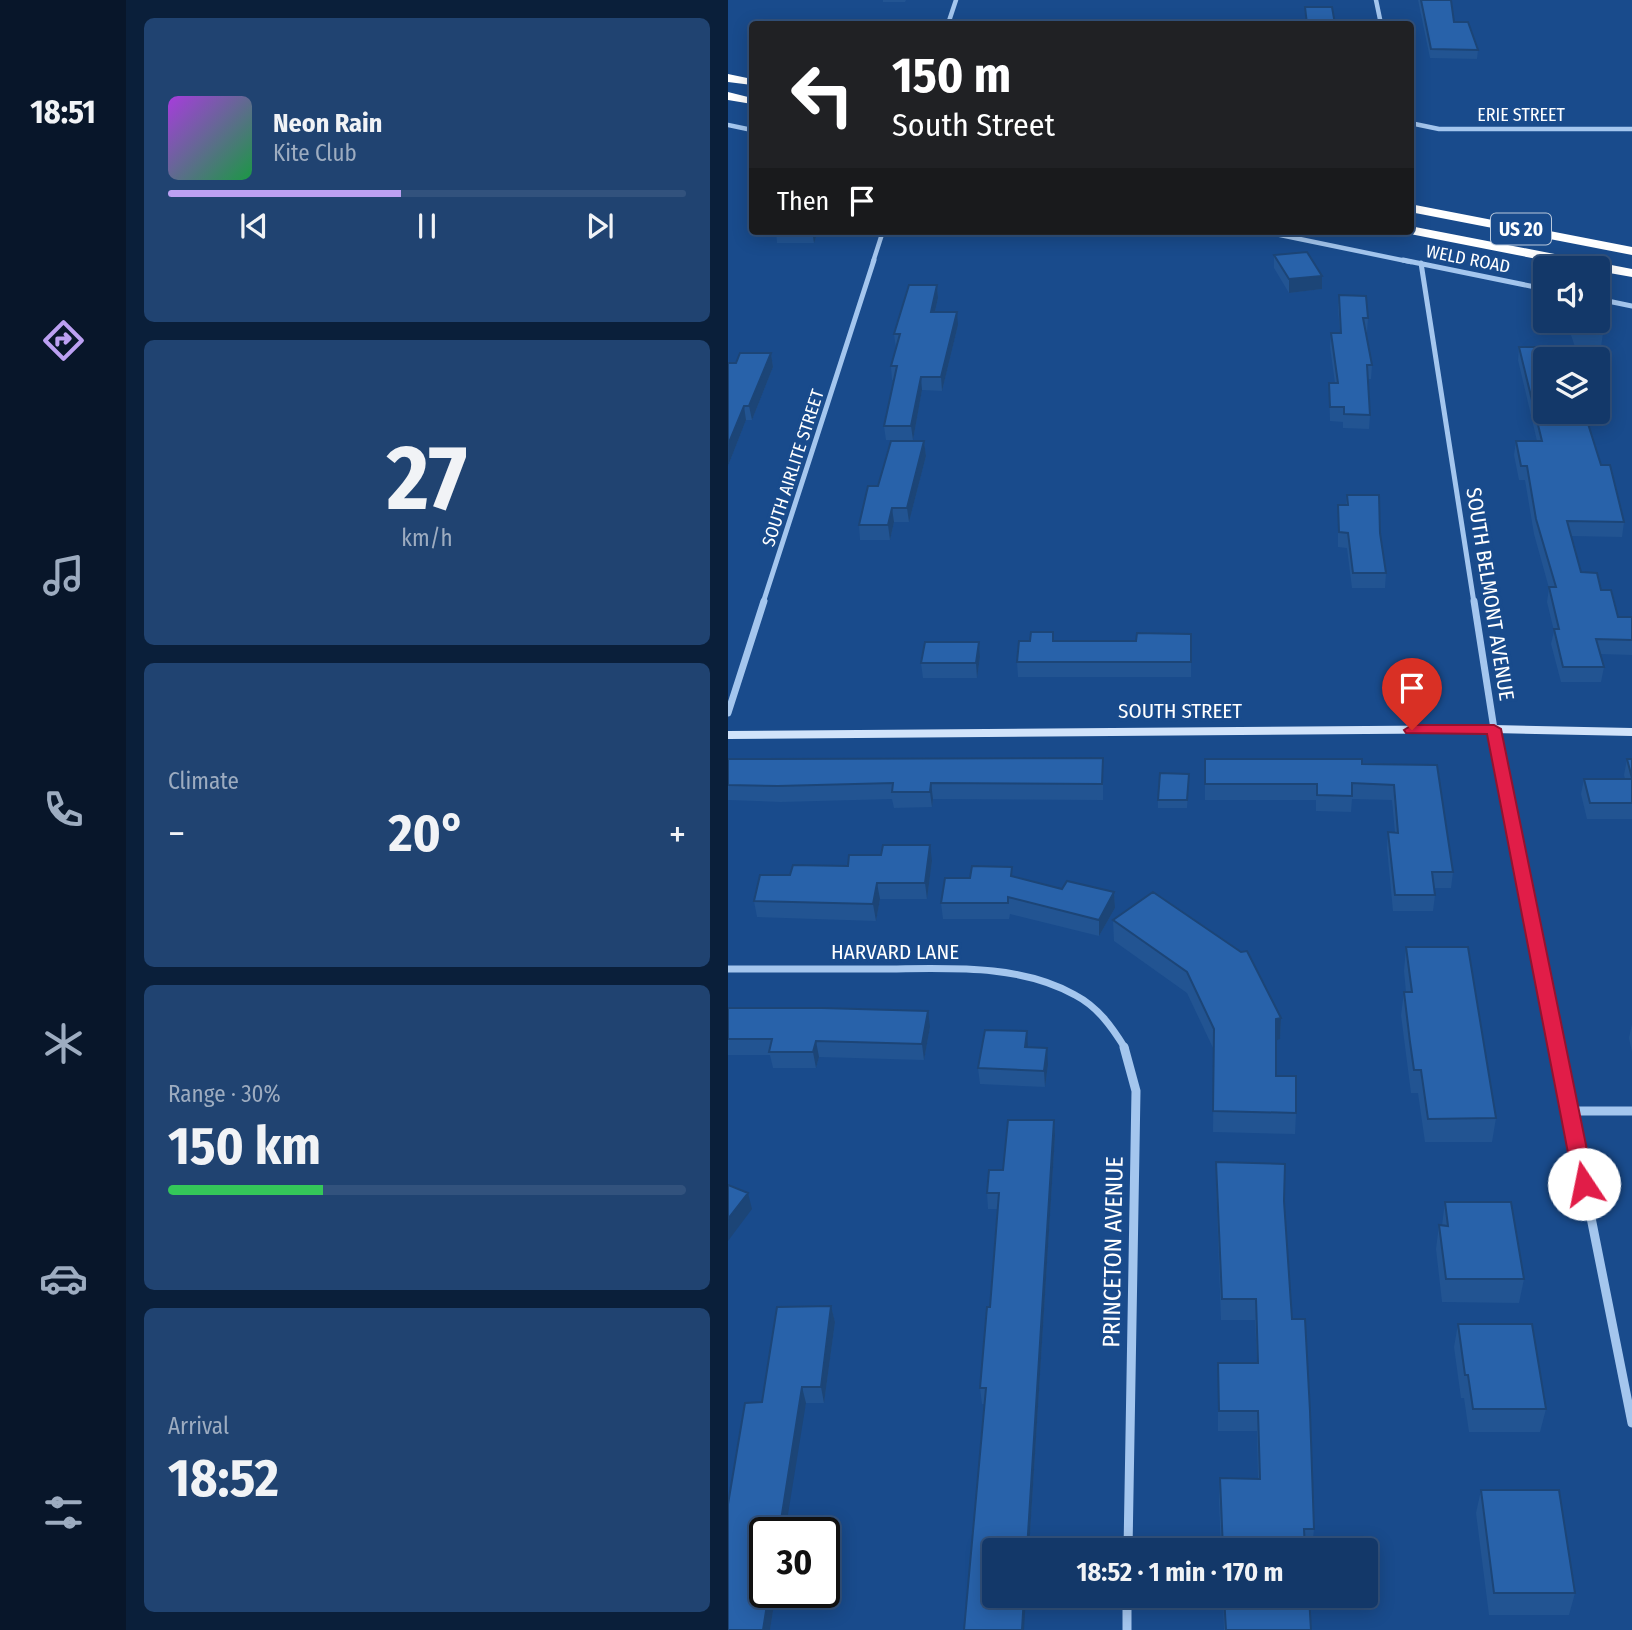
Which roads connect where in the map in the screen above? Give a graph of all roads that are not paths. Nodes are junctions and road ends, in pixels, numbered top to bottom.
1 (956, 0) edge
2 (1376, 0) edge
3 (949, 21) edge
4 (1380, 21) edge
5 (728, 78) edge
6 (749, 82) edge
7 (728, 96) edge
8 (749, 100) edge
9 (728, 125) edge
10 (1414, 125) edge
11 (749, 129) edge
12 (1632, 129) edge
13 (1414, 209) edge
14 (1414, 231) edge
15 (882, 235) edge
16 (1281, 235) edge
17 (1632, 250) edge
18 (1421, 263) junction
19 (1632, 273) edge
20 (1533, 286) edge
21 (1610, 301) edge
22 (1632, 306) edge
23 (728, 713) edge
24 (1494, 729) junction
25 (1632, 732) edge
26 (728, 735) edge
27 (728, 969) edge
28 (1060, 988) joint
29 (1569, 1111) junction
30 (1632, 1111) edge
31 (1632, 1423) edge
32 (1128, 1538) edge
33 (1127, 1608) edge
34 (1126, 1630) edge

1 - 3 street
2 - 4 street
5 - 6 highway
7 - 8 highway
9 - 11 street
10 - 12 street, ERIE STREET
13 - 17 highway, US 20
14 - 19 highway, US 20
15 - 23 street, SOUTH AIRLITE STREET
16 - 18 street, WELD ROAD
18 - 20 street, WELD ROAD
18 - 24 street, SOUTH BELMONT AVENUE
21 - 22 street
24 - 25 street, SOUTH STREET
24 - 26 street, SOUTH STREET
24 - 29 street, SOUTH BELMONT AVENUE
27 - 28 street, HARVARD LANE
28 - 32 street, PRINCETON AVENUE
29 - 30 street
29 - 31 street, SOUTH BELMONT AVENUE
33 - 34 street

